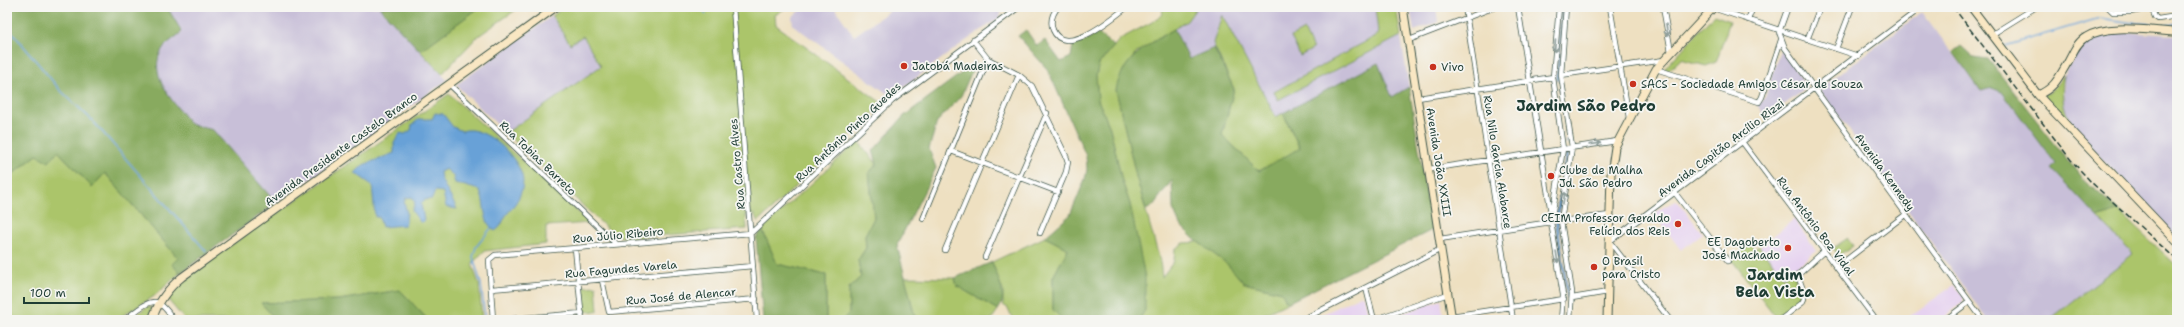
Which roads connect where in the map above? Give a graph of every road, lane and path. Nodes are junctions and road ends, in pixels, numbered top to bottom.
1 (556, 7) edge
2 (733, 7) edge
3 (1019, 7) edge
4 (1058, 7) edge
5 (1127, 7) edge
6 (1403, 7) edge
7 (1465, 7) edge
8 (1495, 7) edge
9 (1518, 7) edge
10 (1558, 7) edge
11 (1566, 7) edge
12 (1610, 7) edge
13 (1663, 7) edge
14 (1753, 7) edge
15 (1788, 7) edge
16 (1820, 7) edge
17 (1852, 7) edge
18 (1971, 7) edge
19 (2036, 7) edge
20 (1713, 8) edge
21 (1915, 8) edge
22 (2151, 8) edge
23 (2109, 9) edge
24 (2177, 16) edge
25 (1467, 18) junction
26 (1748, 20) junction
27 (1779, 32) junction
28 (2177, 32) edge
29 (1991, 35) junction
30 (973, 40) junction
31 (1409, 40) junction
32 (1781, 40) junction
33 (1807, 40) junction
34 (1836, 49) junction
35 (1671, 52) junction
36 (1858, 56) junction
37 (988, 59) junction
38 (1664, 60) junction
39 (1620, 67) junction
40 (1656, 69) junction
41 (1019, 74) junction
42 (1561, 75) junction
43 (1553, 77) junction
44 (1529, 81) junction
45 (449, 84) junction
46 (1477, 88) junction
47 (1814, 89) junction
48 (2038, 95) junction
49 (1418, 98) junction
50 (1047, 113) junction
51 (1629, 118) junction
52 (1617, 141) junction
53 (1743, 143) junction
54 (1572, 147) junction
55 (1563, 148) junction
56 (951, 151) junction
57 (1541, 151) junction
58 (1489, 160) junction
59 (982, 163) junction
60 (1429, 169) junction
61 (1019, 178) junction
62 (1058, 192) junction
63 (1675, 193) junction
64 (1610, 215) junction
65 (1905, 215) junction
66 (1552, 216) junction
67 (923, 219) dead end
68 (1560, 221) junction
69 (1552, 222) junction
70 (1498, 230) junction
71 (751, 233) junction
72 (1040, 233) dead end
73 (1440, 239) junction
74 (1610, 242) junction
75 (2177, 242) edge
76 (616, 244) junction
77 (575, 248) junction
78 (1441, 248) junction
79 (944, 250) dead end
80 (1823, 252) junction
81 (986, 257) dead end
82 (1728, 261) dead end
83 (753, 266) junction
84 (1837, 268) junction
85 (602, 280) junction
86 (578, 282) junction
87 (1366, 288) junction
88 (491, 289) junction
89 (1608, 292) junction
90 (1448, 294) junction
91 (1572, 298) junction
92 (756, 299) junction
93 (1564, 299) junction
94 (1970, 302) junction
95 (158, 303) junction
96 (1511, 307) junction
97 (582, 313) junction
98 (1452, 318) edge
99 (124, 320) edge
100 (152, 320) edge
101 (174, 320) edge
102 (494, 320) edge
103 (501, 320) edge
104 (582, 320) edge
105 (757, 320) edge
106 (1302, 320) edge
107 (1374, 320) edge
108 (1513, 320) edge
109 (1561, 320) edge
110 (1570, 320) edge
111 (1607, 320) edge
112 (1670, 320) edge
113 (1780, 320) edge
114 (1876, 320) edge
115 (1945, 320) edge
116 (1983, 320) edge

1 - 45 street, Avenida Presidente Castelo Branco
2 - 71 street, Rua Castro Alves
3 - 30 street, Rua Antônio Pinto Guedes
4 - 5 street
6 - 31 street, Avenida João XXIII
7 - 25 street, Rua Nilo Garcia Alabarce
8 - 25 street
9 - 44 street
10 -> 43 street
11 - 42 street
12 - 39 street
13 -> 35 street
14 - 26 street
15 - 27 street
16 - 33 street
17 - 34 street
18 - 29 street
19 - 29 street
20 - 26 street
20 - 35 street
21 - 36 street, Avenida Capitão Arcílio Rizzi
22 - 23 street
22 - 24 street
25 - 31 street
25 - 46 street, Rua Nilo Garcia Alabarce
26 - 27 street
27 - 32 street, Avenida Kennedy
27 - 33 street
28 - 48 street
29 - 48 street
30 - 37 street
30 - 71 street, Rua Antônio Pinto Guedes
31 - 49 street, Avenida João XXIII
32 - 40 street
32 - 47 street, Avenida Kennedy
33 - 34 street
34 - 36 street
35 - 38 street
36 - 47 street, Avenida Capitão Arcílio Rizzi
37 - 41 street
37 - 56 street
38 - 39 street
38 - 40 street
39 - 42 street
39 - 51 street
40 - 51 street
41 - 50 street
41 - 59 street
42 - 54 street
43 - 44 street
43 - 55 street
44 - 46 street
44 - 57 street
45 - 76 street, Rua Tobias Barreto
45 - 95 street, Avenida Presidente Castelo Branco
46 - 49 street
46 - 58 street, Rua Nilo Garcia Alabarce
47 - 53 street, Avenida Capitão Arcílio Rizzi
47 - 65 street, Avenida Kennedy
48 - 75 street
49 - 60 street, Avenida João XXIII
50 - 61 street
50 - 62 street
51 - 52 street
54 -> 52 street
52 - 64 street
53 - 63 street, Avenida Capitão Arcílio Rizzi
53 - 80 street, Rua Antônio Boz Vidal
54 - 55 street
68 -> 54 street
55 - 57 street
55 - 66 street
56 - 59 street
56 - 67 street
57 - 58 street
57 - 66 street
58 - 60 street
58 - 70 street, Rua Nilo Garcia Alabarce
59 - 61 street
59 - 79 street
60 - 73 street, Avenida João XXIII
61 - 62 street
61 - 81 street
62 - 72 street
63 - 74 street, Avenida Capitão Arcílio Rizzi
63 - 82 street
64 - 68 street
64 - 74 street
65 - 84 street
65 - 94 street, Avenida Kennedy
66 - 69 street
68 - 91 street
69 - 70 street
69 -> 93 street
70 - 73 street
70 - 96 street, Rua Nilo Garcia Alabarce
71 - 76 street, Rua Júlio Ribeiro
71 - 83 street, Rua Castro Alves
73 - 78 street, Avenida João XXIII
74 - 89 street
74 - 112 street
76 - 77 street, Rua Júlio Ribeiro
77 - 86 street
77 - 88 street, Rua Júlio Ribeiro
78 - 87 street
78 - 90 street, Avenida João XXIII
80 - 84 street, Rua Antônio Boz Vidal
80 - 113 street
83 - 85 street, Rua Fagundes Varela
83 - 92 street, Rua Castro Alves
84 - 114 street, Rua Antônio Boz Vidal
85 - 86 street, Rua Fagundes Varela
85 - 92 street, Rua José de Alencar
86 - 88 street, Rua Fagundes Varela
86 - 97 street
87 - 106 street
87 - 107 street
88 - 102 street
89 - 91 street
89 - 111 street
90 - 98 street, Avenida João XXIII
90 - 107 street
91 - 110 street
92 - 105 street, Rua Castro Alves
93 - 96 street
93 - 109 street
94 - 115 street
94 - 116 street, Avenida Kennedy
95 - 99 street
95 - 100 street, Avenida Presidente Castelo Branco
95 - 101 street
96 - 98 street
96 - 108 street, Rua Nilo Garcia Alabarce
97 - 103 street
97 - 104 street

